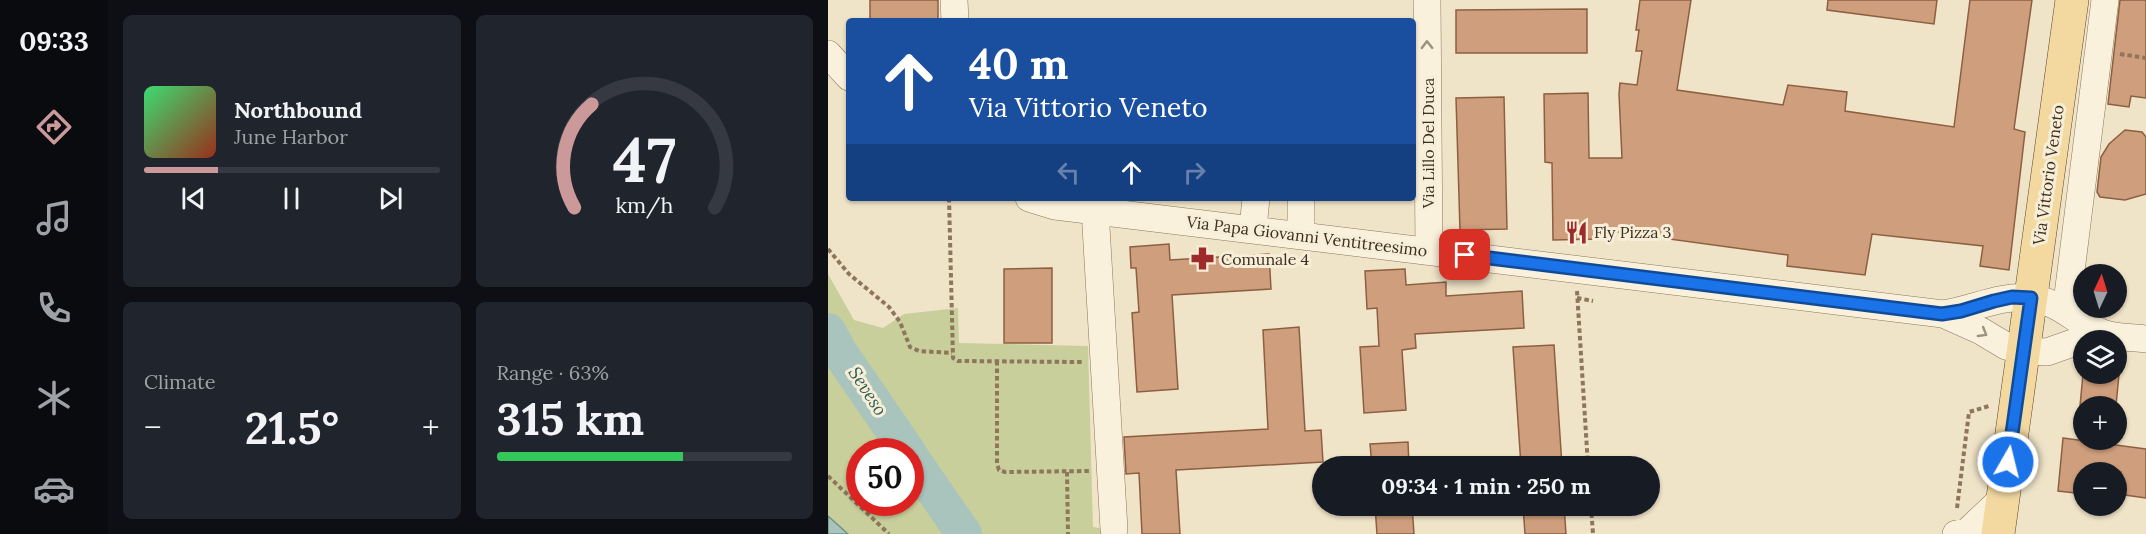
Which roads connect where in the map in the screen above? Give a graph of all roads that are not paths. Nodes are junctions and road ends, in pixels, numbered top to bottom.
1 (954, 0) edge
2 (1427, 0) edge
3 (2072, 0) edge
4 (2105, 0) edge
5 (955, 18) edge
6 (828, 54) edge
7 (846, 74) edge
8 (1039, 201) edge
9 (1256, 201) edge
10 (1300, 203) dead end
11 (1095, 210) junction
12 (1253, 228) junction
13 (1301, 235) junction
14 (1429, 251) junction
15 (2031, 298) junction
16 (2066, 311) junction
17 (1942, 314) junction
18 (2096, 330) edge
19 (2127, 336) edge
20 (2146, 339) edge
21 (2073, 343) edge
22 (2024, 351) junction
23 (2003, 498) junction
24 (1956, 525) edge
25 (1114, 529) dead end
26 (1998, 534) edge

1 - 5 street
14 -> 2 street, Via Lillo Del Duca
3 - 15 main road, Via Vittorio Veneto
4 - 16 street, Via Vittorio Veneto
6 - 7 street
8 - 11 street, Via Papa Giovanni Ventitreesimo
9 - 12 street
10 - 13 street
11 - 12 street, Via Papa Giovanni Ventitreesimo
11 - 25 street
12 - 13 street, Via Papa Giovanni Ventitreesimo
13 - 14 street, Via Papa Giovanni Ventitreesimo
14 - 17 street, Via Papa Giovanni Ventitreesimo
15 - 16 street, Via Papa Giovanni Ventitreesimo
15 - 17 street, Via Papa Giovanni Ventitreesimo
15 - 22 main road, Via Vittorio Veneto
16 - 18 street, Via Papa Giovanni Ventitreesimo
17 -> 22 street, Via Papa Giovanni Ventitreesimo
19 - 20 street
21 - 22 street
22 - 23 main road, Via Vittorio Veneto
23 - 24 street
23 - 26 main road, Via Vittorio Veneto

